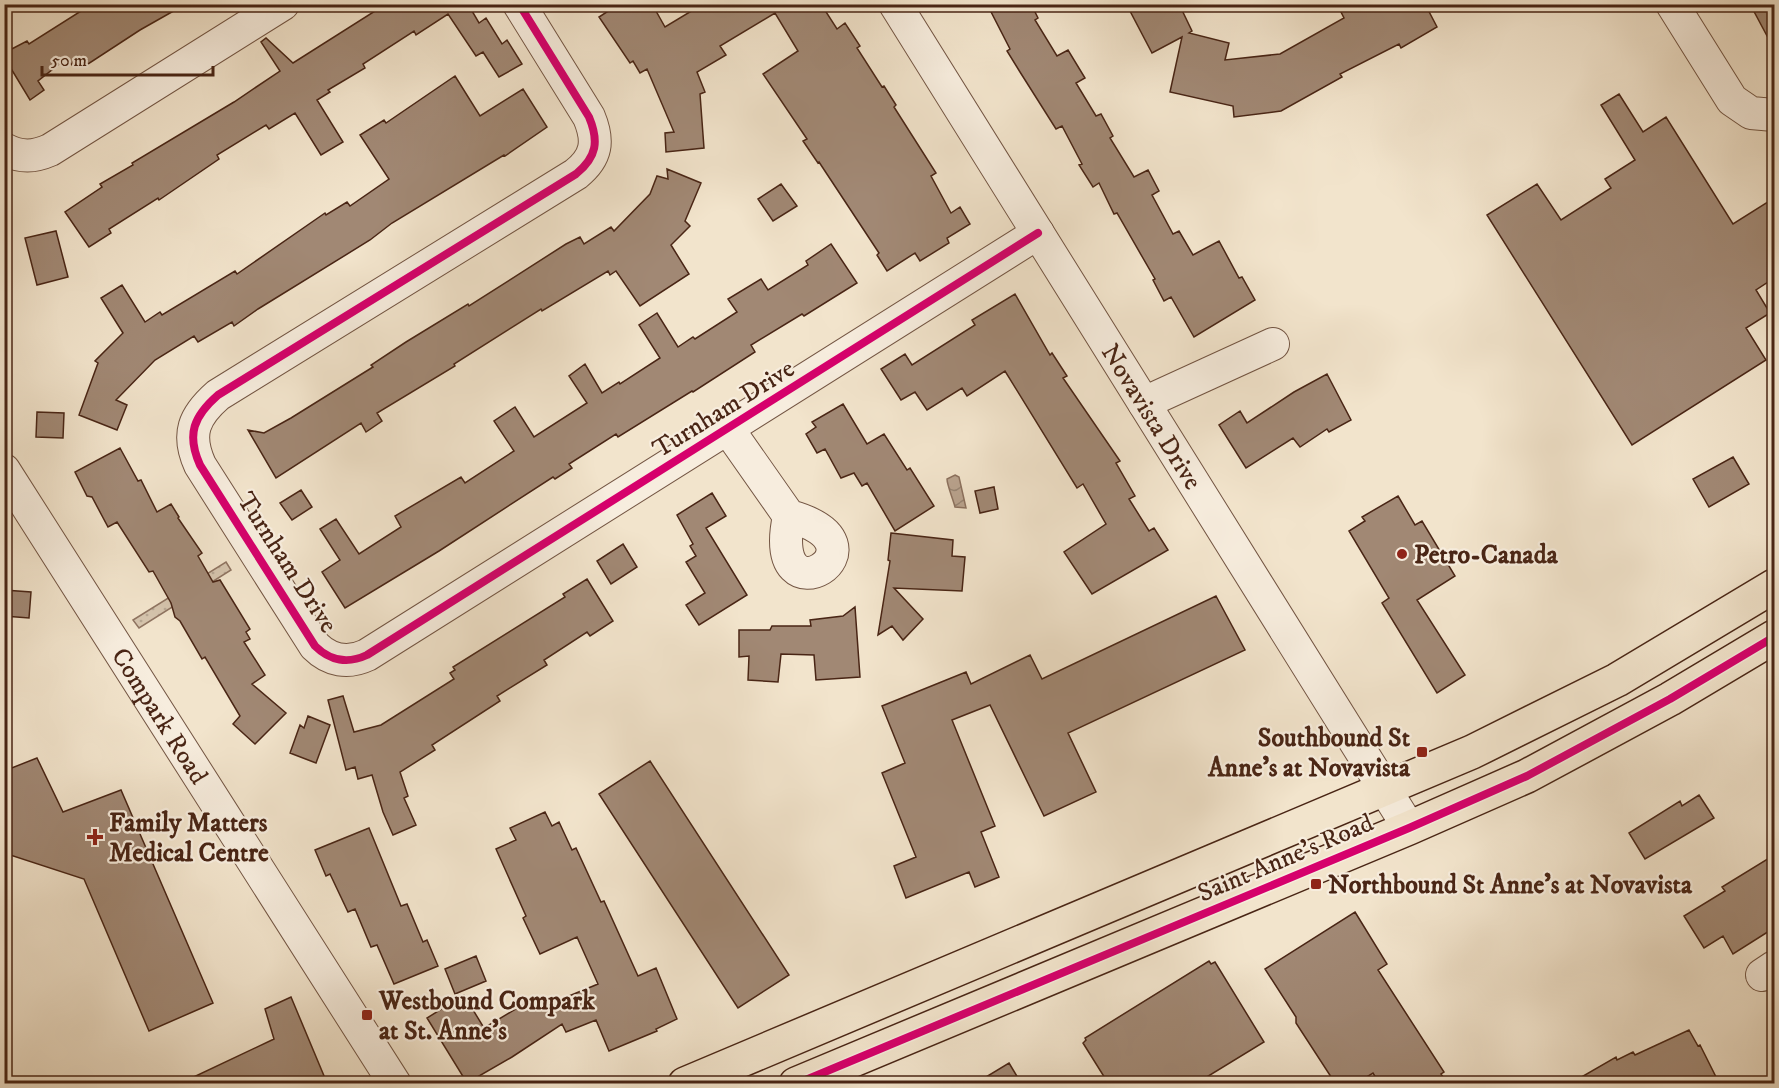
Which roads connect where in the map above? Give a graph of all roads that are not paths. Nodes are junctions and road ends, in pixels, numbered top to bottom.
1 (284, 4) edge
2 (519, 4) edge
3 (895, 4) edge
4 (1672, 4) edge
5 (1769, 115) edge
6 (4, 149) edge
7 (1038, 233) junction
8 (1273, 344) dead end
9 (1144, 403) junction
10 (728, 429) junction
11 (4, 470) edge
12 (789, 516) dead end
13 (1774, 586) edge
14 (1774, 637) edge
15 (1385, 789) junction
16 (1409, 828) junction
17 (1228, 855) junction
18 (1223, 905) junction
19 (395, 1083) edge
20 (685, 1083) edge
21 (796, 1083) edge

1 - 6 street
2 - 10 street, Turnham Drive
3 - 7 street, Novavista Drive
4 - 5 street
7 - 9 street, Novavista Drive
7 - 10 street, Turnham Drive
8 - 9 street
9 - 15 street, Novavista Drive
10 - 12 street
11 - 19 street, Compark Road
13 - 15 main road, Saint Anne's Road
14 - 16 main road, Saint Anne's Road
15 - 16 street, Novavista Drive
15 - 17 main road, Saint Anne's Road
16 - 18 main road, Saint Anne's Road
17 - 18 main road
17 - 20 main road, Saint Anne's Road
18 - 21 main road, Saint Anne's Road

